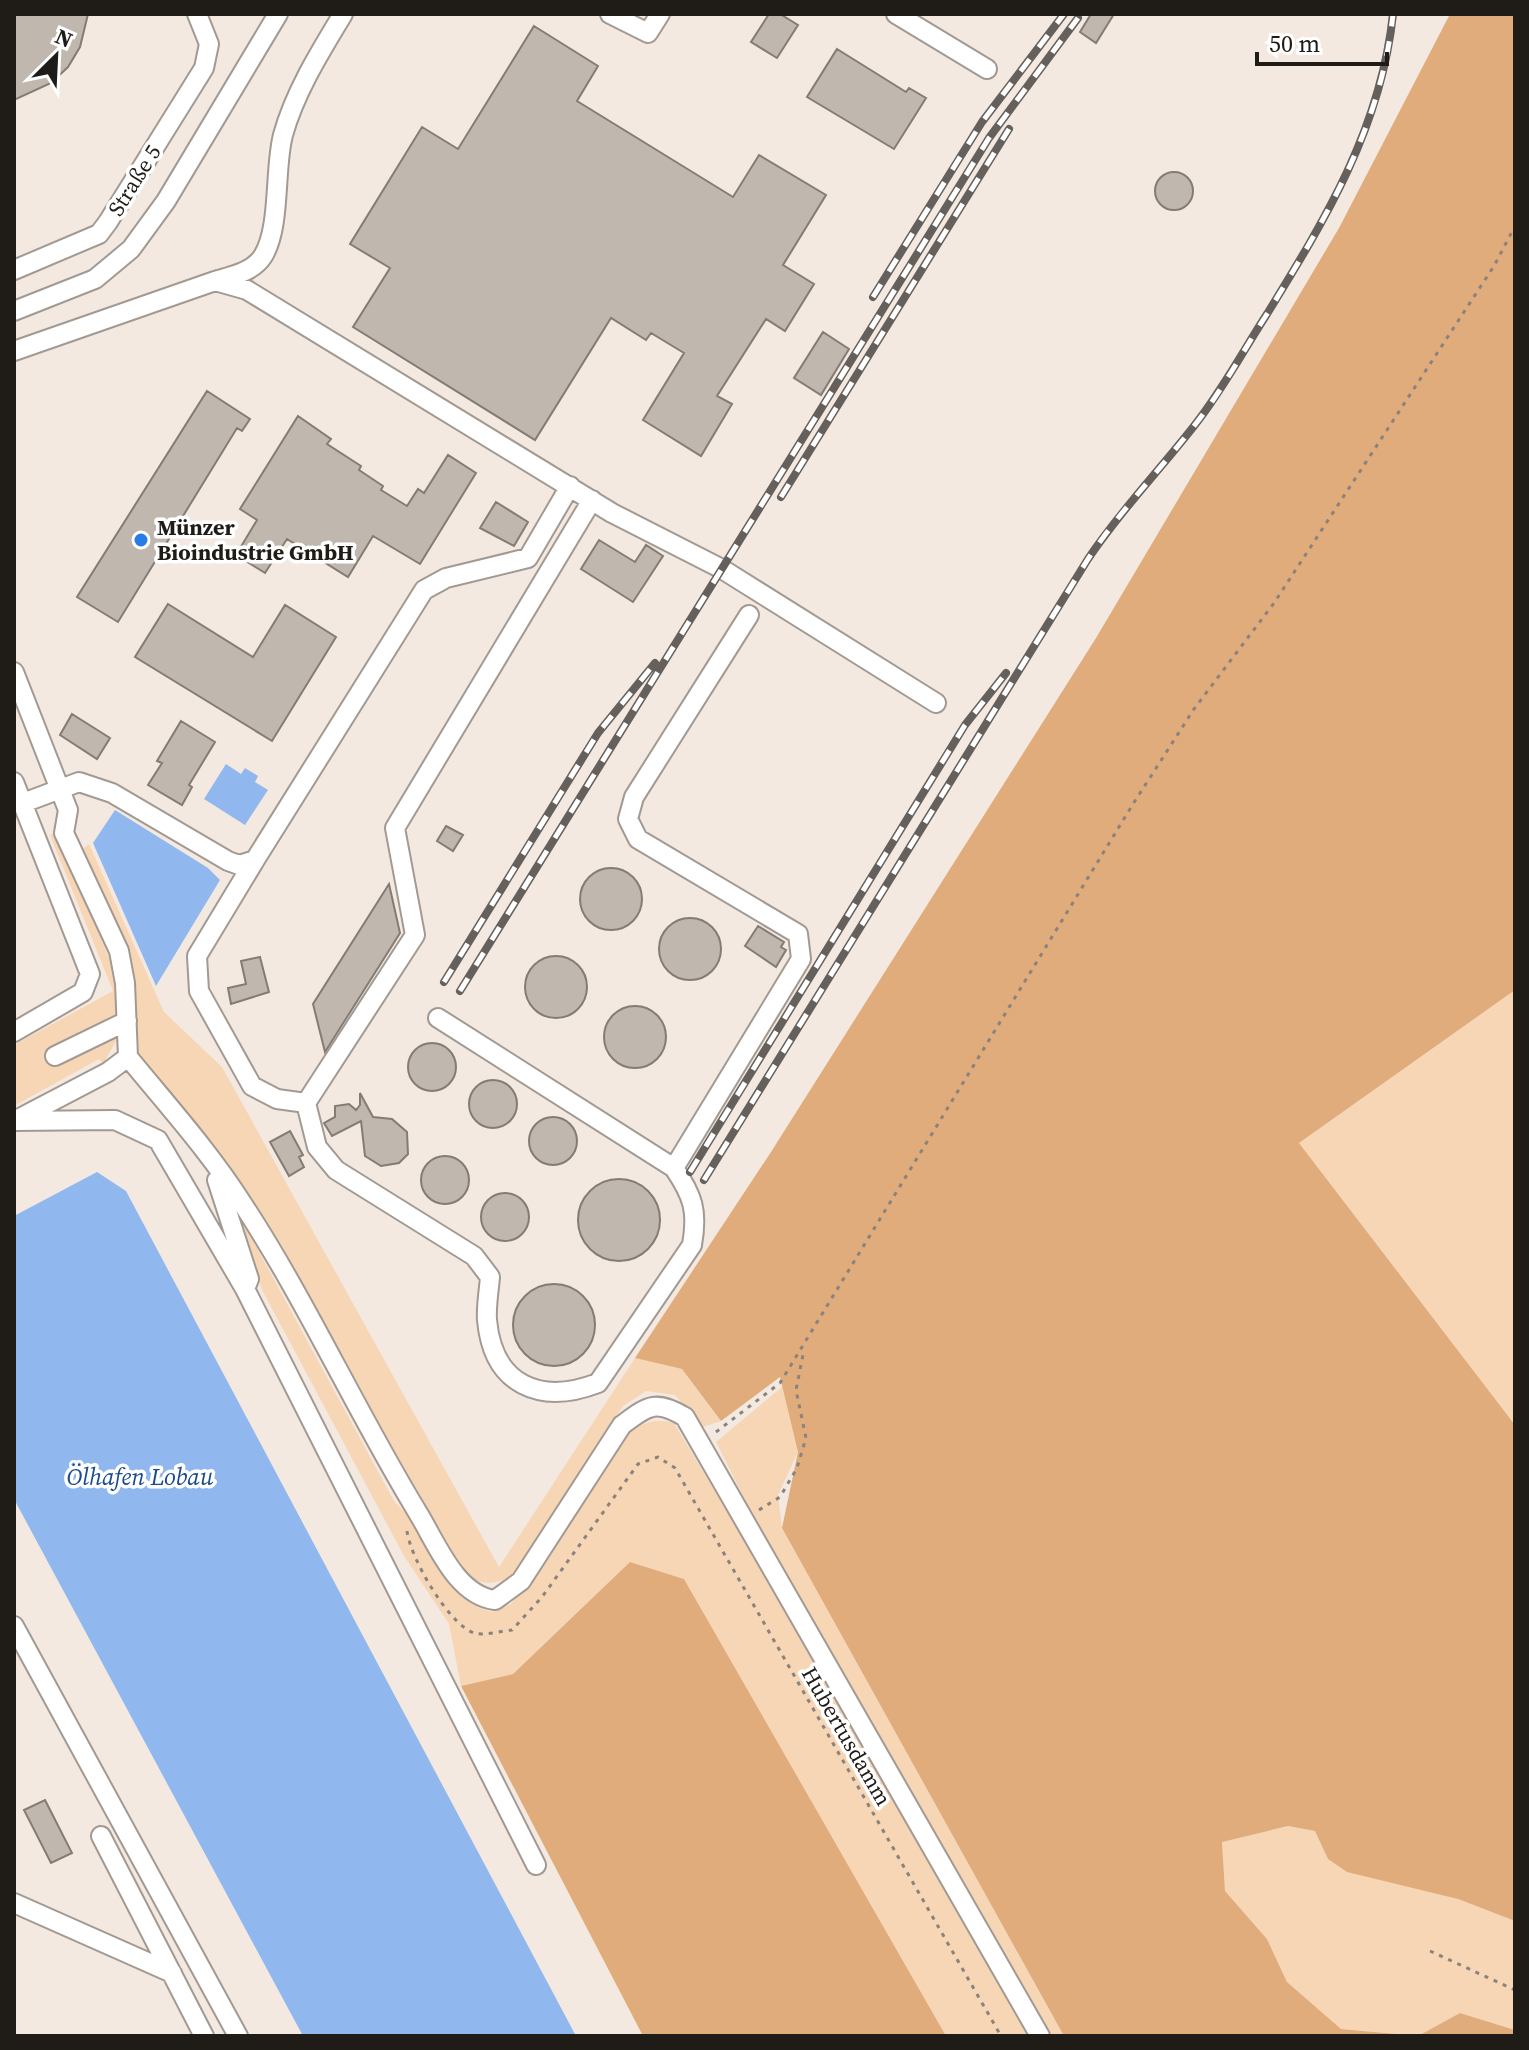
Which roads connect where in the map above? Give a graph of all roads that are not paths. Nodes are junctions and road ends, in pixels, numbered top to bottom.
1 (197, 14) edge
2 (278, 14) edge
3 (343, 14) edge
4 (610, 14) edge
5 (660, 14) edge
6 (896, 14) edge
7 (987, 69) dead end
8 (14, 270) edge
9 (215, 281) junction
10 (14, 311) edge
11 (14, 351) edge
12 (570, 486) junction
13 (592, 500) junction
14 (749, 615) dead end
15 (14, 672) edge
16 (936, 703) dead end
17 (14, 782) edge
18 (61, 789) junction
19 (23, 803) junction
20 (255, 860) junction
21 (438, 1018) dead end
22 (127, 1021) junction
23 (14, 1032) edge
24 (55, 1056) dead end
25 (128, 1057) junction
26 (306, 1103) junction
27 (15, 1121) edge
28 (216, 1165) junction
29 (674, 1168) junction
30 (245, 1289) junction
31 (14, 1626) edge
32 (101, 1836) dead end
33 (536, 1865) dead end
34 (14, 1903) edge
35 (172, 1973) junction
36 (204, 2036) edge
37 (238, 2036) edge
38 (1040, 2036) edge

1 - 8 street, Straße 5
2 - 10 street
3 - 9 street
4 - 5 street
6 - 7 street
9 - 11 street
9 - 12 street
12 - 13 street
12 - 20 street
13 - 16 street
13 - 26 street
14 - 29 street
15 - 18 street
17 - 19 street
18 - 19 street
18 - 20 street
18 - 22 street
19 - 23 street
20 - 26 street
21 - 29 street
22 - 24 street
22 - 25 street
25 - 27 street
25 - 28 street
26 - 29 street
27 - 30 street
28 - 30 street
28 - 38 street
30 - 33 street
31 - 37 street
32 - 35 street
34 - 35 street
35 - 36 street

